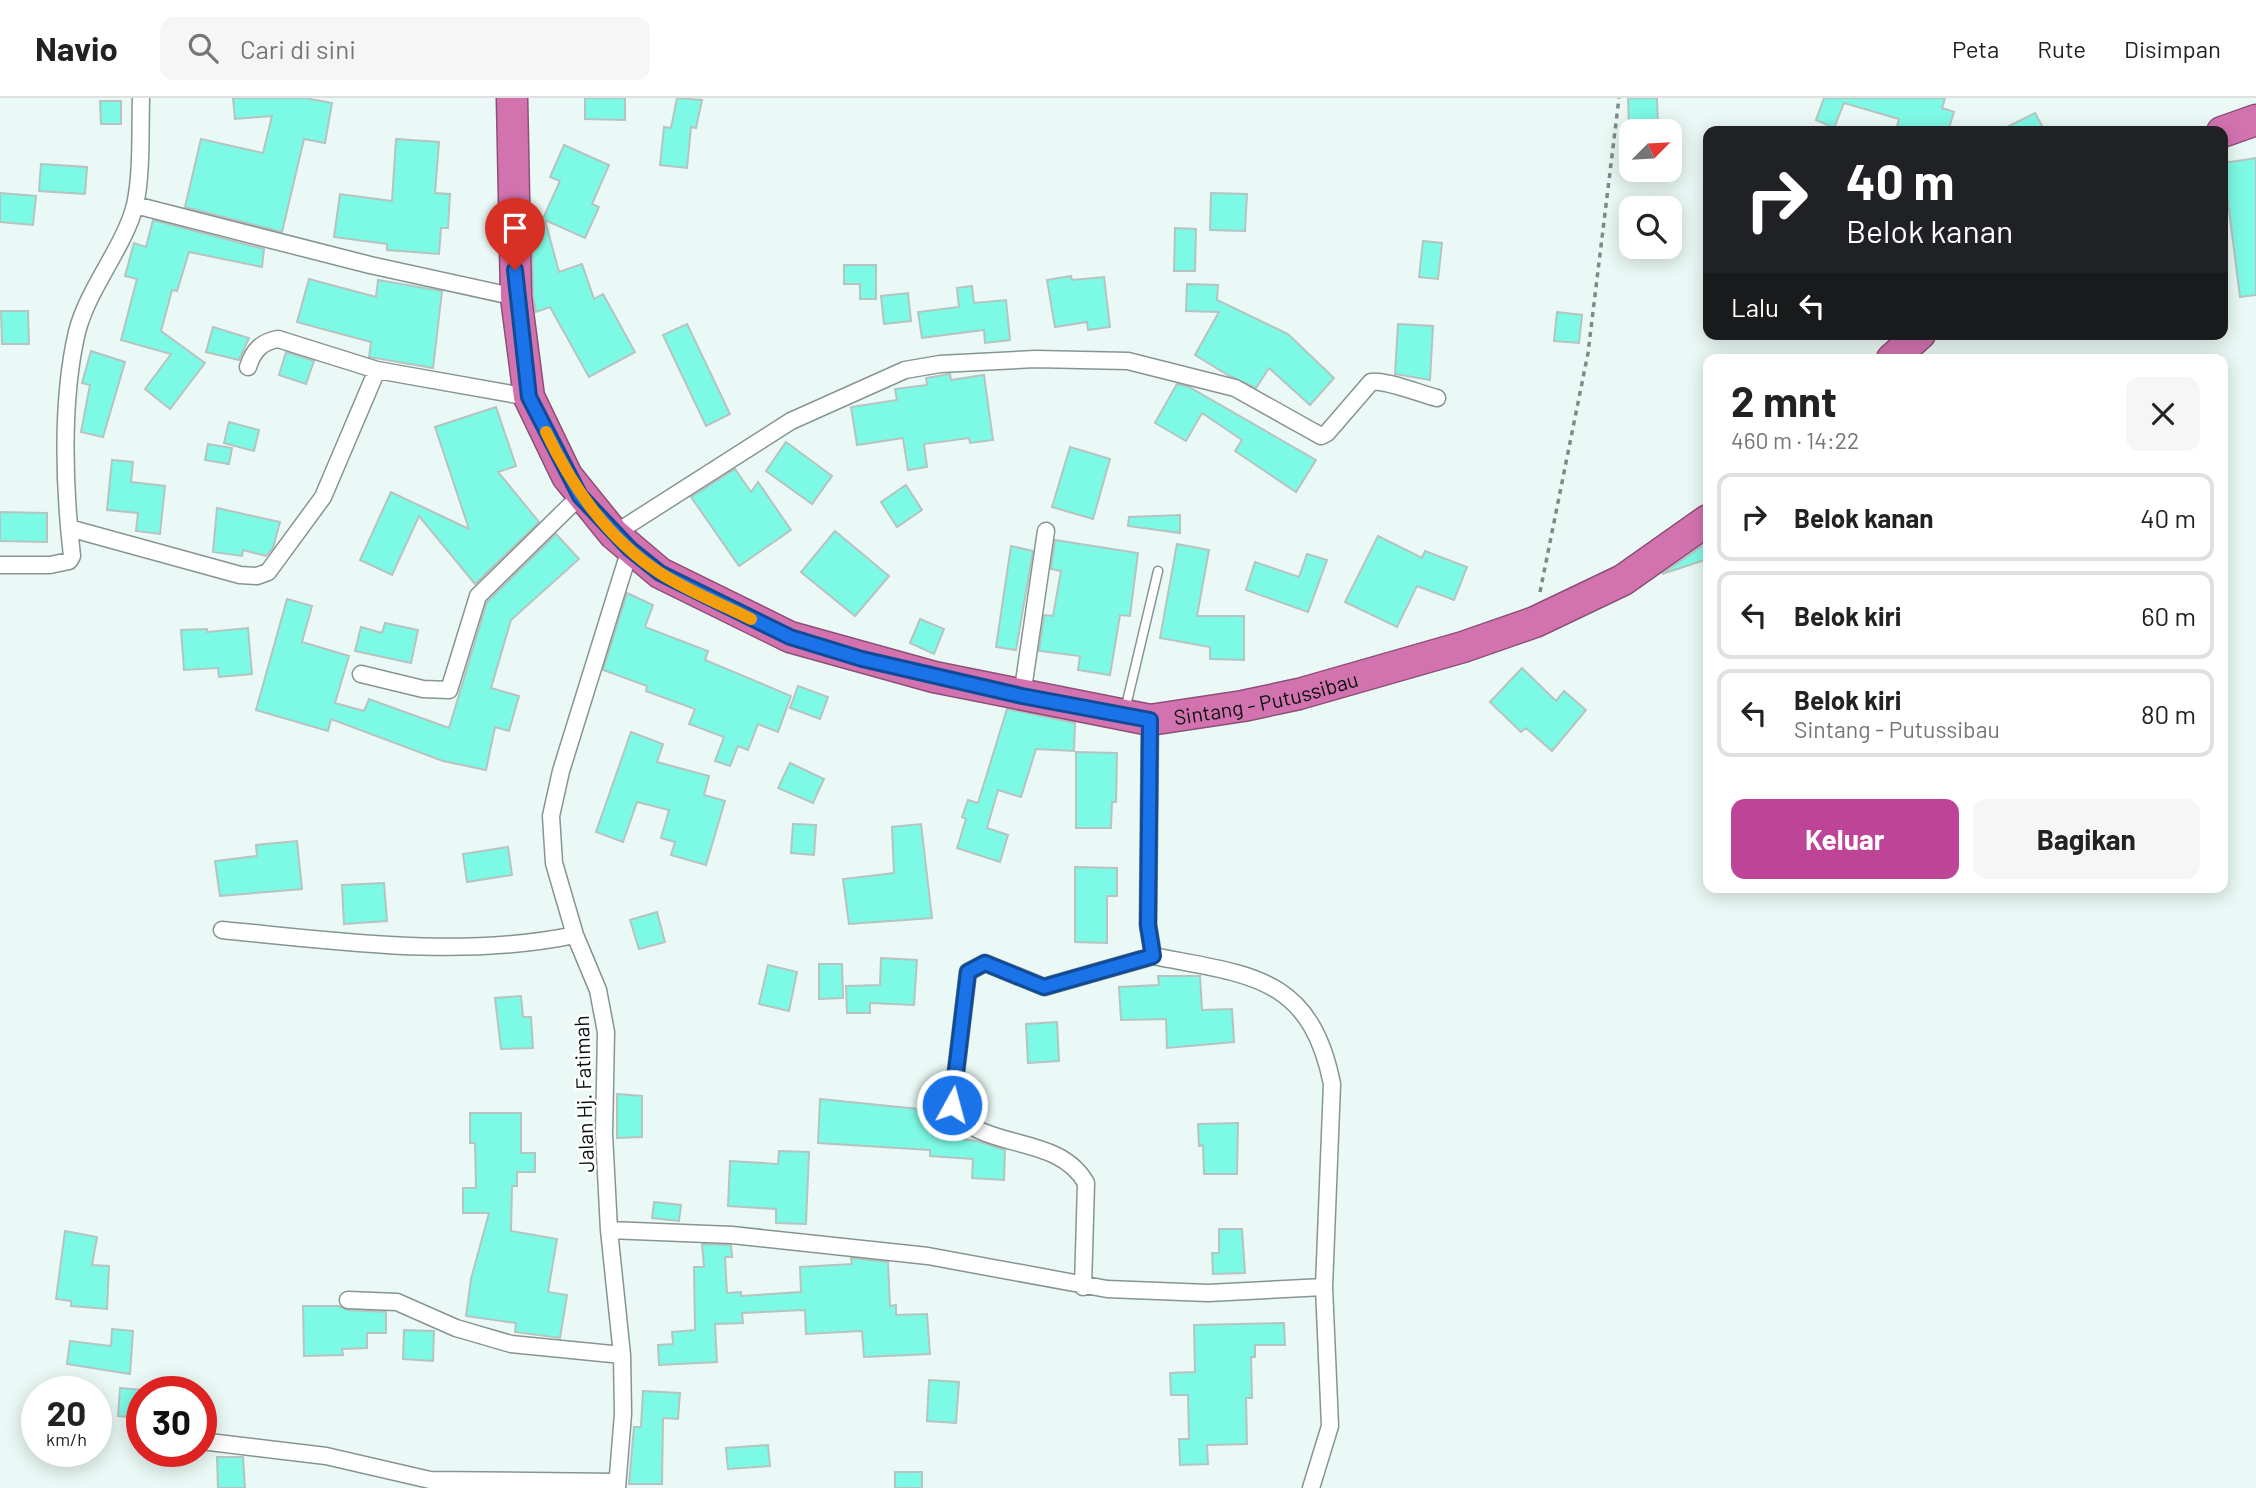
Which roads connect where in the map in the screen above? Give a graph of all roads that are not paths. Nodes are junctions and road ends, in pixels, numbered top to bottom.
1 (141, 98) edge
2 (512, 98) edge
3 (2256, 120) edge
4 (2228, 130) edge
5 (135, 205) junction
6 (516, 297) junction
7 (1913, 340) edge
8 (1898, 354) edge
9 (248, 367) dead end
10 (377, 370) junction
11 (529, 397) junction
12 (1437, 398) dead end
13 (580, 496) junction
14 (1703, 524) edge
15 (69, 528) junction
16 (1046, 531) dead end
17 (622, 541) junction
18 (0, 565) edge
19 (1158, 571) dead end
20 (361, 674) dead end
21 (1022, 696) junction
22 (1136, 718) junction
23 (222, 930) dead end
24 (575, 935) junction
25 (1153, 956) junction
26 (609, 1230) junction
27 (1083, 1287) junction
28 (1324, 1287) junction
29 (348, 1300) dead end
30 (622, 1355) junction
31 (217, 1443) edge
32 (617, 1485) edge
33 (1311, 1488) edge

1 - 5 street
2 - 6 highway, Sintang - Putussibau
3 - 4 highway
5 - 6 street
5 - 15 street
6 - 11 highway, Sintang - Putussibau
7 - 8 highway
9 - 10 street
10 - 11 street
10 - 15 street
11 - 13 highway, Sintang - Putussibau
12 - 17 street
13 - 17 highway, Sintang - Putussibau
13 - 20 street
14 - 22 highway, Sintang - Putussibau
15 - 18 street
16 - 21 street
17 - 21 highway, Sintang - Putussibau
17 - 24 street, Jalan Hj. Fatimah
19 - 22 lane
21 - 22 highway, Sintang - Putussibau
22 - 25 street
23 - 24 street
24 - 26 street, Jalan Hj. Fatimah
25 - 27 street
25 - 28 street
26 - 27 street
26 - 30 street, Jalan Hj. Fatimah
27 - 28 street
28 - 33 street
29 - 30 street
30 - 32 street, Jalan Hj. Fatimah
31 - 32 street

